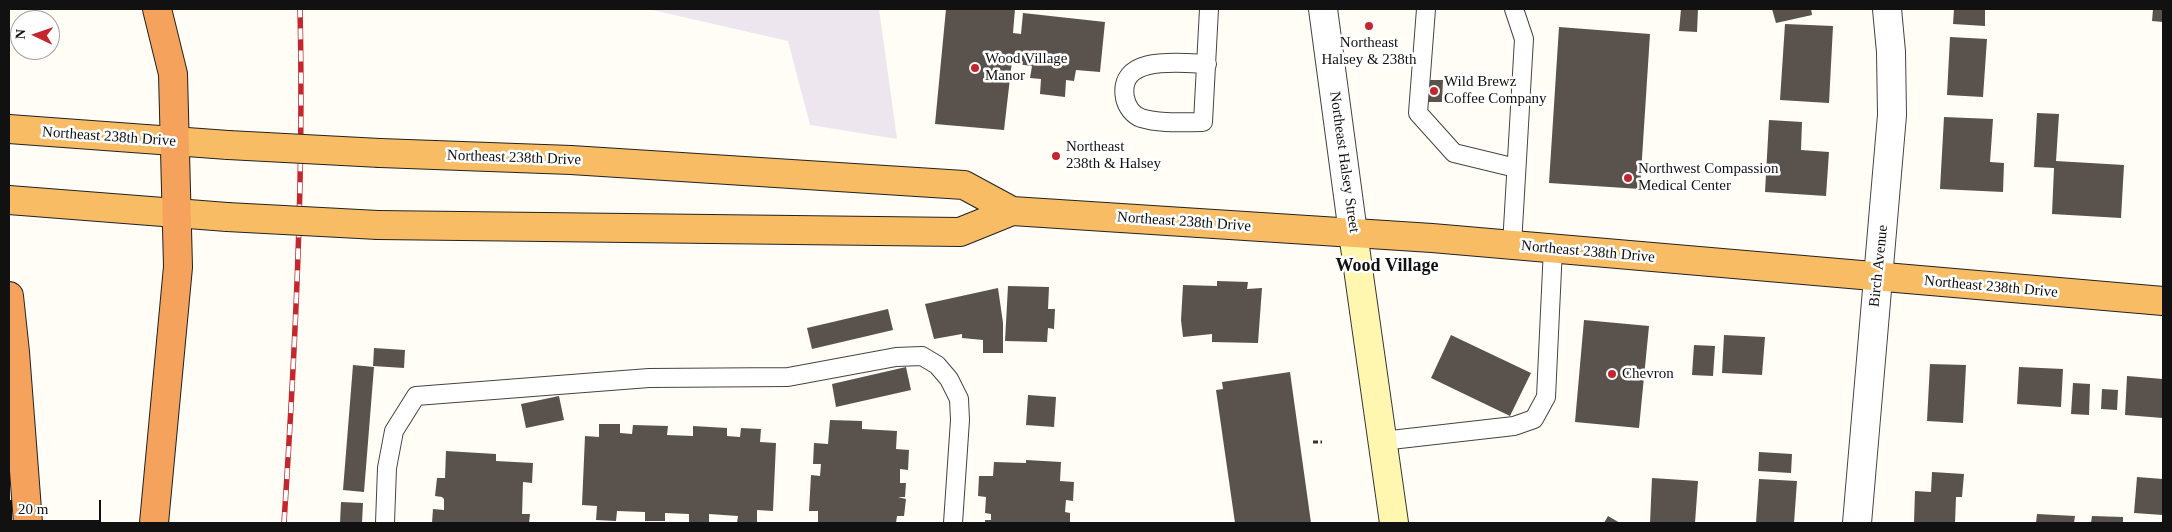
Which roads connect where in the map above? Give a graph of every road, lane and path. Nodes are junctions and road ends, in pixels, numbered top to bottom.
1 (158, 9) edge
2 (1209, 9) edge
3 (1323, 9) edge
4 (1426, 9) edge
5 (1514, 9) edge
6 (1887, 9) edge
7 (1207, 64) junction
8 (9, 129) edge
9 (175, 142) junction
10 (1516, 168) junction
11 (9, 200) edge
12 (1012, 211) junction
13 (177, 213) junction
14 (1354, 233) junction
15 (1512, 245) junction
16 (1553, 248) junction
17 (1877, 277) junction
18 (9, 296) edge
19 (2163, 301) edge
20 (1382, 441) junction
21 (1312, 442) dead end
22 (1322, 442) dead end
23 (28, 523) edge
24 (154, 523) edge
25 (385, 523) edge
26 (953, 523) edge
27 (1394, 523) edge
28 (1857, 523) edge

1 - 9 highway
2 - 7 lane
3 - 14 street, Northeast Halsey Street
4 - 10 lane
5 - 10 lane
6 - 17 street, Birch Avenue
7 - 7 lane
8 - 9 highway, Northeast 238th Drive
9 - 12 highway, Northeast 238th Drive, bridge
9 - 13 highway
10 - 15 lane
11 - 13 highway, Northeast 238th Drive
12 - 13 highway, Northeast 238th Drive, bridge
12 - 14 highway, Northeast 238th Drive
13 - 24 highway
14 - 15 highway, Northeast 238th Drive
14 - 20 main road, Northeast Halsey Street
15 - 16 highway, Northeast 238th Drive
16 - 17 highway, Northeast 238th Drive
16 - 20 lane
17 - 19 highway, Northeast 238th Drive
17 - 28 street, Birch Avenue
18 - 23 highway
20 - 27 main road, Northeast Halsey Street
21 - 22 path
25 - 26 lane

